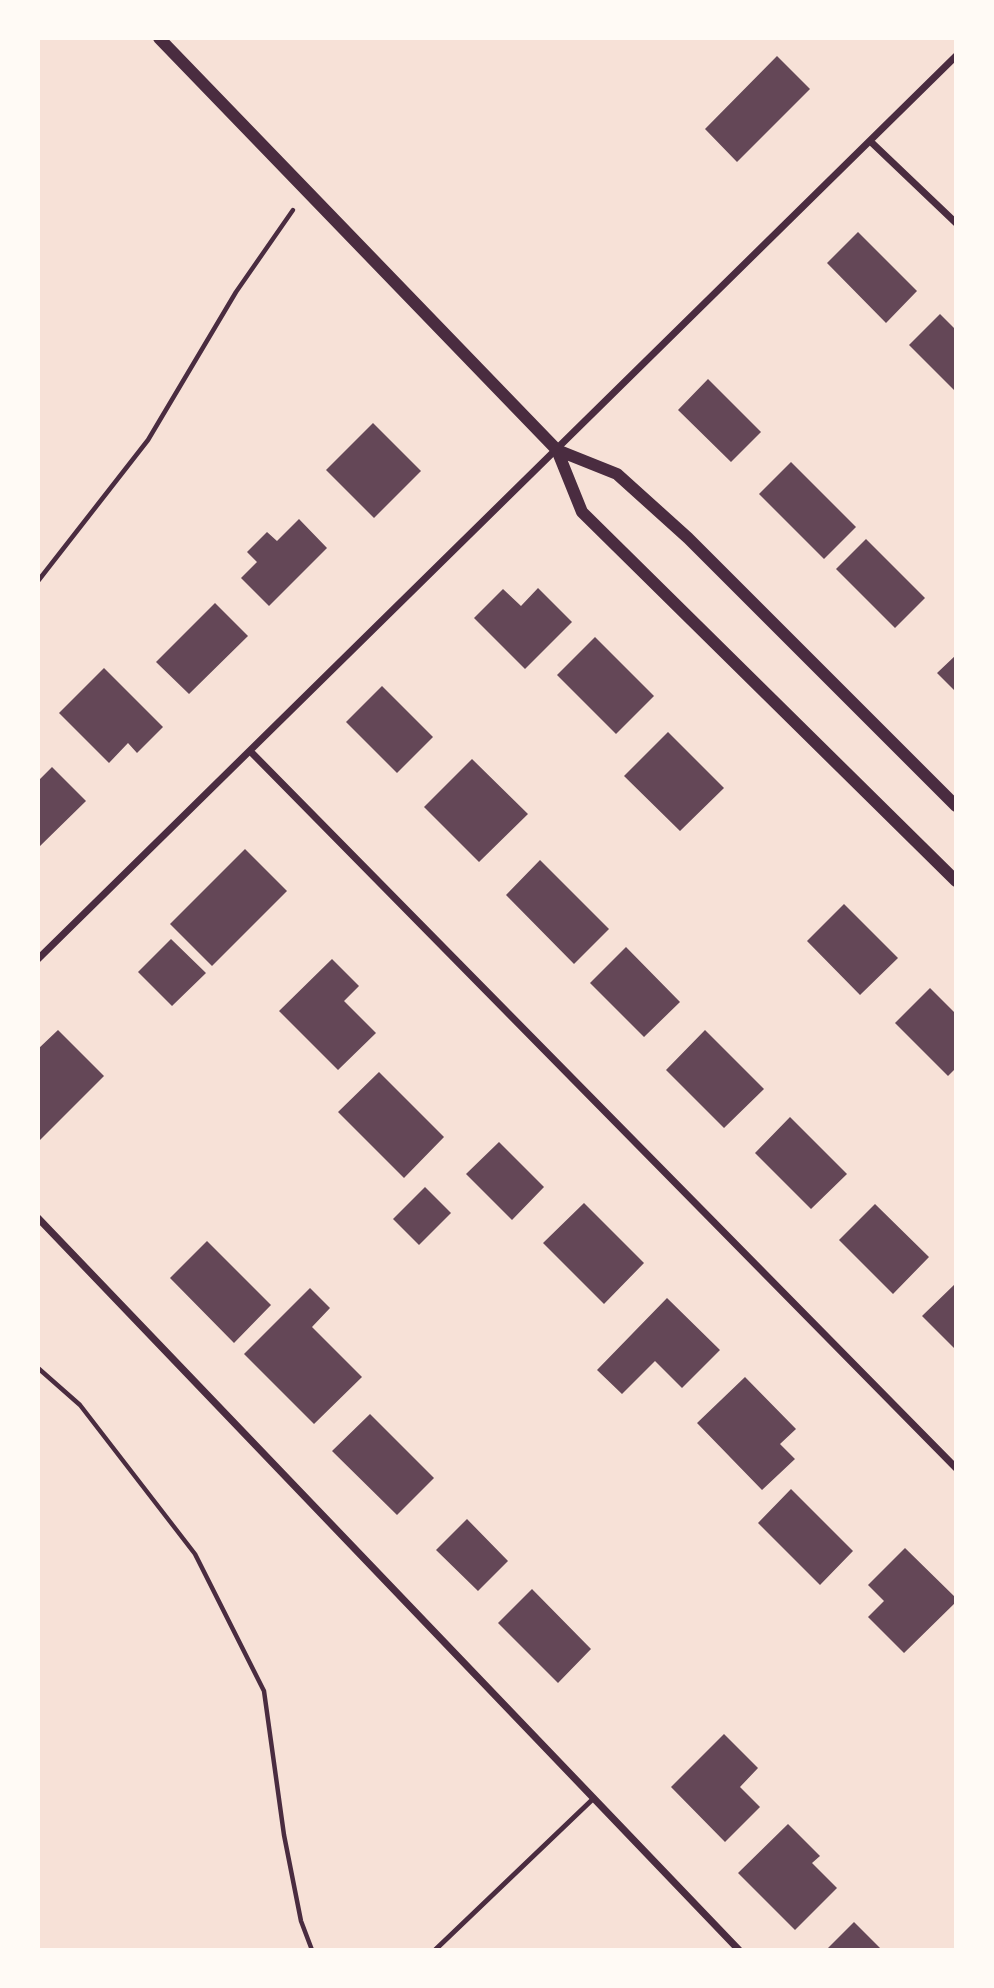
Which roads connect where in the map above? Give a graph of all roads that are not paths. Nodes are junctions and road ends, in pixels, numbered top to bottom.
1 (159, 38) edge
2 (956, 56) edge
3 (870, 141) junction
4 (956, 223) edge
5 (557, 450) junction
6 (250, 751) junction
7 (956, 806) edge
8 (956, 881) edge
9 (38, 960) edge
10 (38, 1218) edge
11 (956, 1468) edge
12 (594, 1798) junction
13 (435, 1950) edge
14 (739, 1950) edge

1 - 5 street
2 - 3 street
3 - 4 street
3 - 5 street
5 - 6 street
5 - 7 street
5 - 8 street
6 - 9 street
6 - 11 street
10 - 12 street
12 - 13 lane
12 - 14 street

